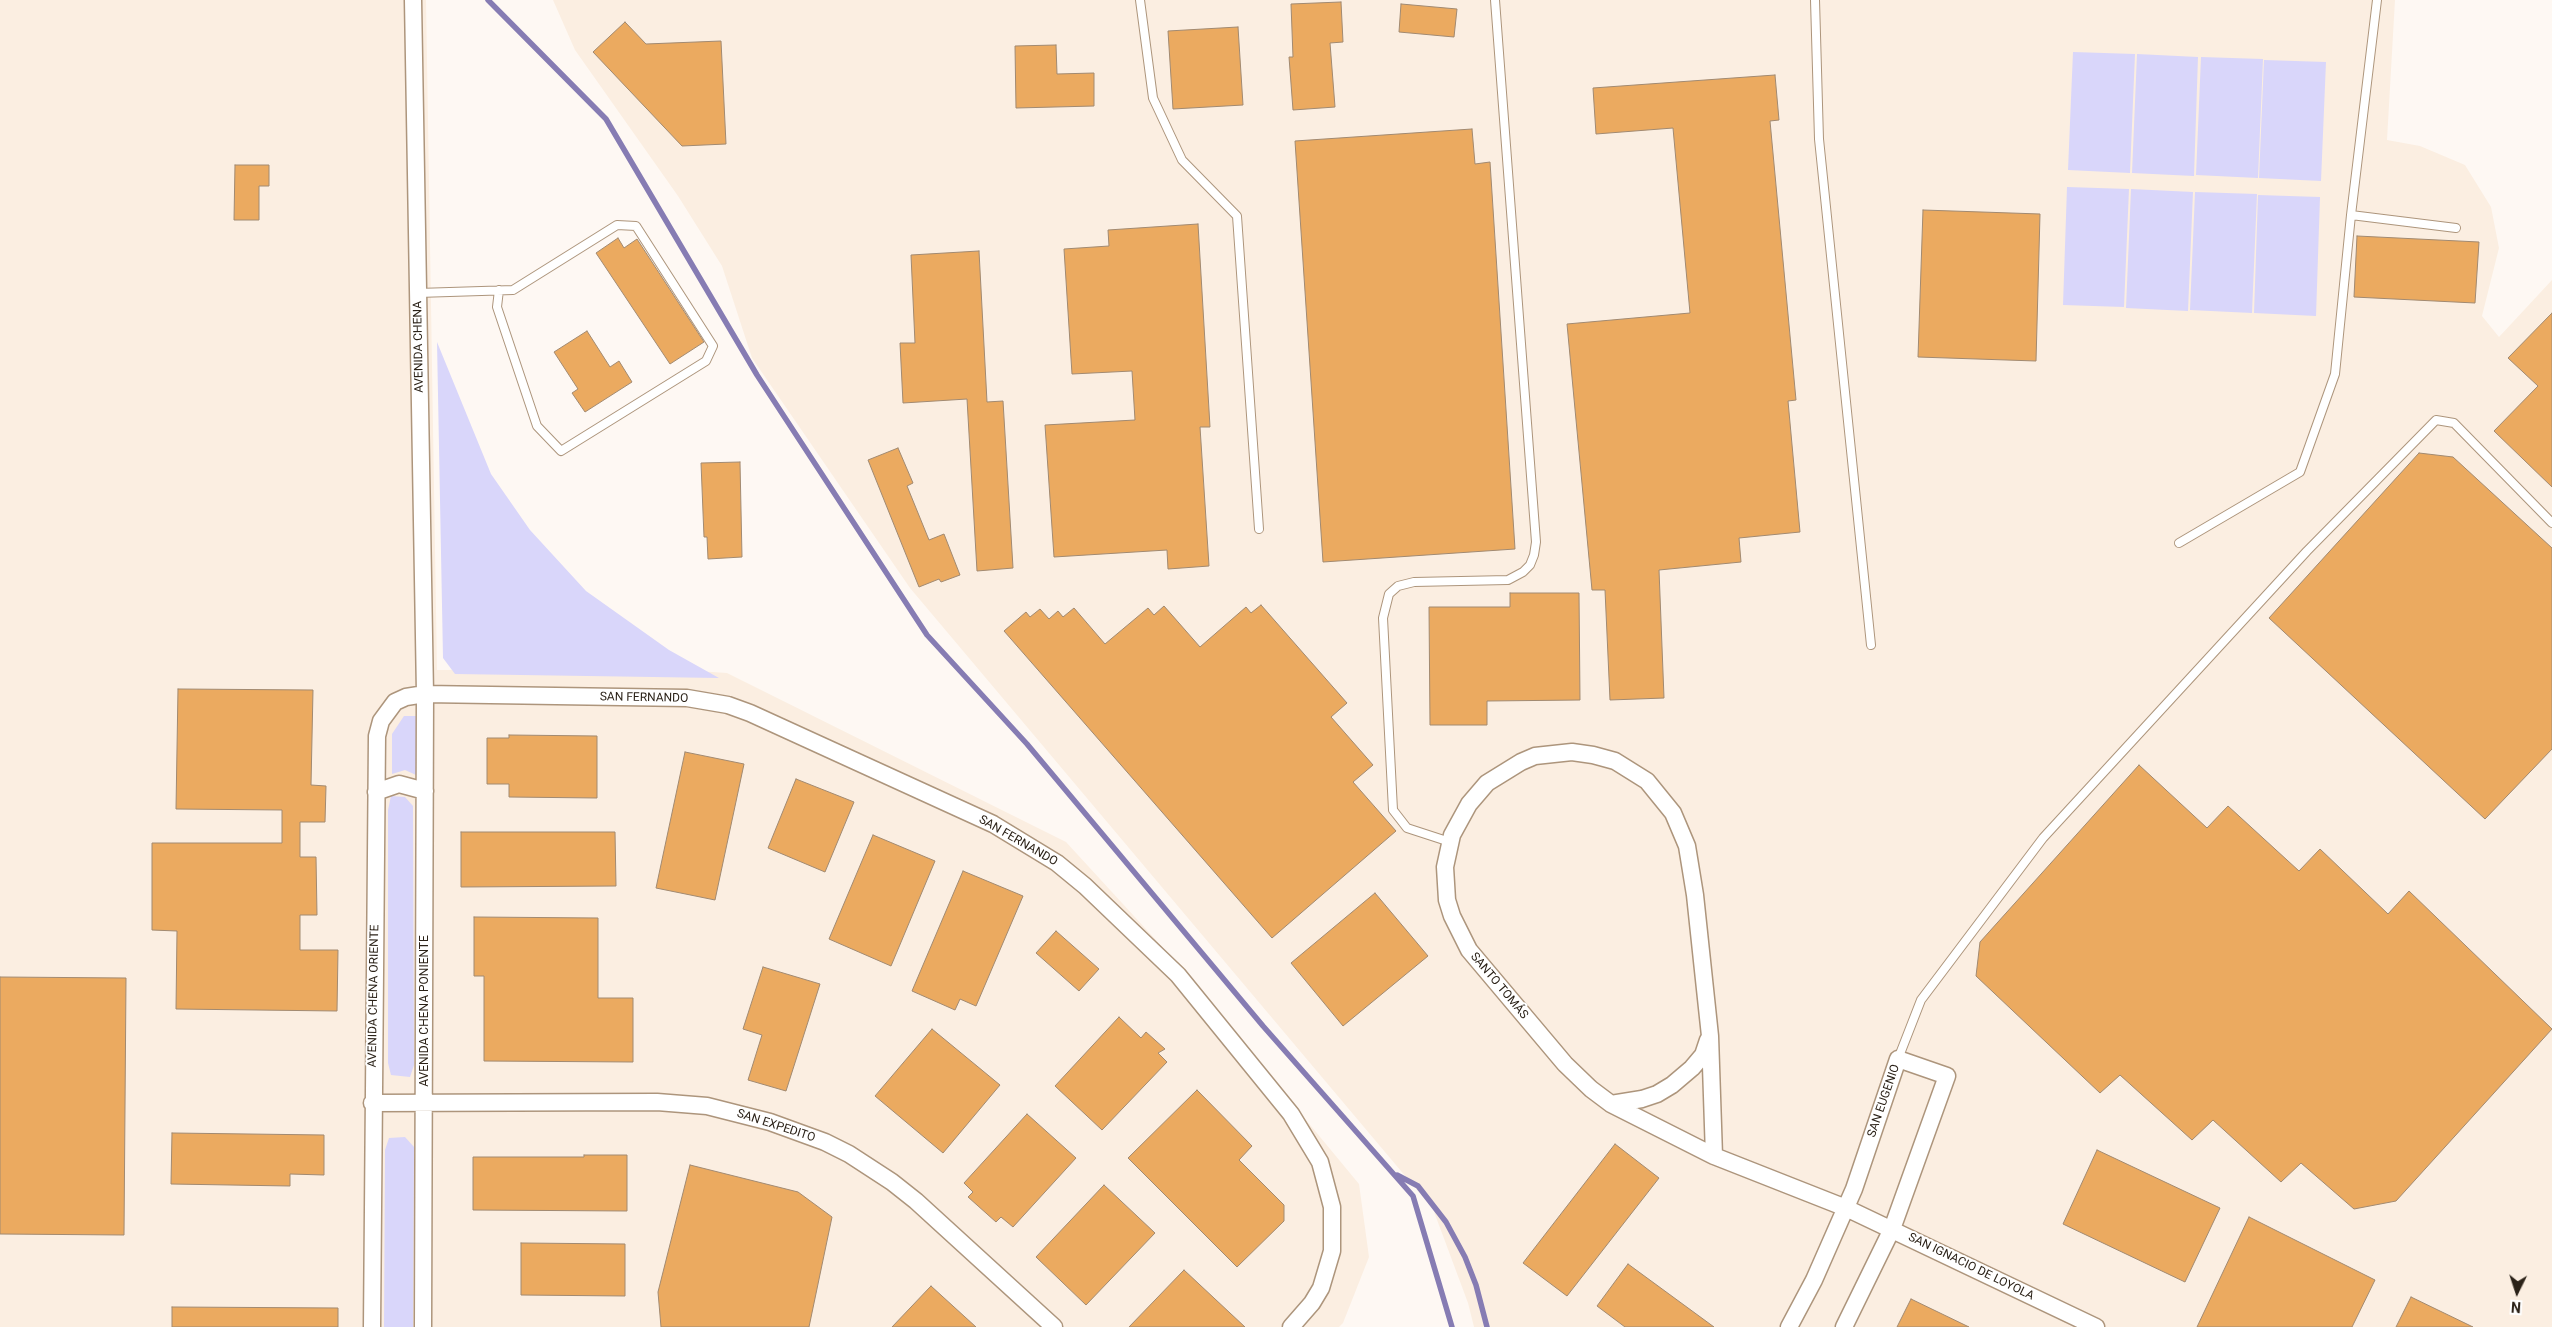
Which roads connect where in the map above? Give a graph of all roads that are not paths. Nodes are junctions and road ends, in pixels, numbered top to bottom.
1 (413, 0) edge
2 (1140, 0) edge
3 (1495, 0) edge
4 (1815, 0) edge
5 (2378, 0) edge
6 (2351, 215) junction
7 (2456, 228) dead end
8 (499, 290) junction
9 (418, 294) junction
10 (2552, 524) edge
11 (1259, 529) dead end
12 (2179, 543) dead end
13 (1871, 645) dead end
14 (425, 694) junction
15 (425, 791) junction
16 (376, 792) junction
17 (1450, 842) junction
18 (1710, 1036) junction
19 (1898, 1059) junction
20 (425, 1102) junction
21 (372, 1103) junction
22 (1611, 1104) junction
23 (1714, 1156) junction
24 (1846, 1208) junction
25 (1892, 1229) junction
26 (372, 1327) edge
27 (423, 1327) edge
28 (1054, 1327) edge
29 (1292, 1327) edge
30 (1789, 1327) edge
31 (1844, 1327) edge
32 (2096, 1327) edge

1 - 9 street, AVENIDA CHENA
2 - 11 lane
3 - 17 lane
4 - 13 lane
5 - 6 lane
6 - 7 lane
6 - 12 lane
8 - 8 lane
8 - 9 lane
9 - 14 street, AVENIDA CHENA
10 - 19 lane
14 - 15 street, AVENIDA CHENA PONIENTE
14 - 16 street, AVENIDA CHENA ORIENTE
14 - 29 street, SAN FERNANDO
15 - 16 street
15 - 20 street, AVENIDA CHENA PONIENTE
16 - 21 street, AVENIDA CHENA ORIENTE
17 - 18 street, SANTO TOMÁS
17 - 22 street, SANTO TOMÁS
18 - 22 street
18 - 23 street, SANTO TOMÁS
19 - 24 street, SAN EUGENIO
19 - 25 street, SAN EUGENIO
20 - 21 street, SAN EXPEDITO
20 - 27 street, AVENIDA CHENA PONIENTE
20 - 28 street, SAN EXPEDITO
21 - 26 street, AVENIDA CHENA ORIENTE
22 - 23 street, SANTO TOMÁS
23 - 24 street, SANTO TOMÁS
24 - 25 street, SAN IGNACIO DE LOYOLA
24 - 30 street, SAN EUGENIO
25 - 31 street, SAN EUGENIO
25 - 32 street, SAN IGNACIO DE LOYOLA

